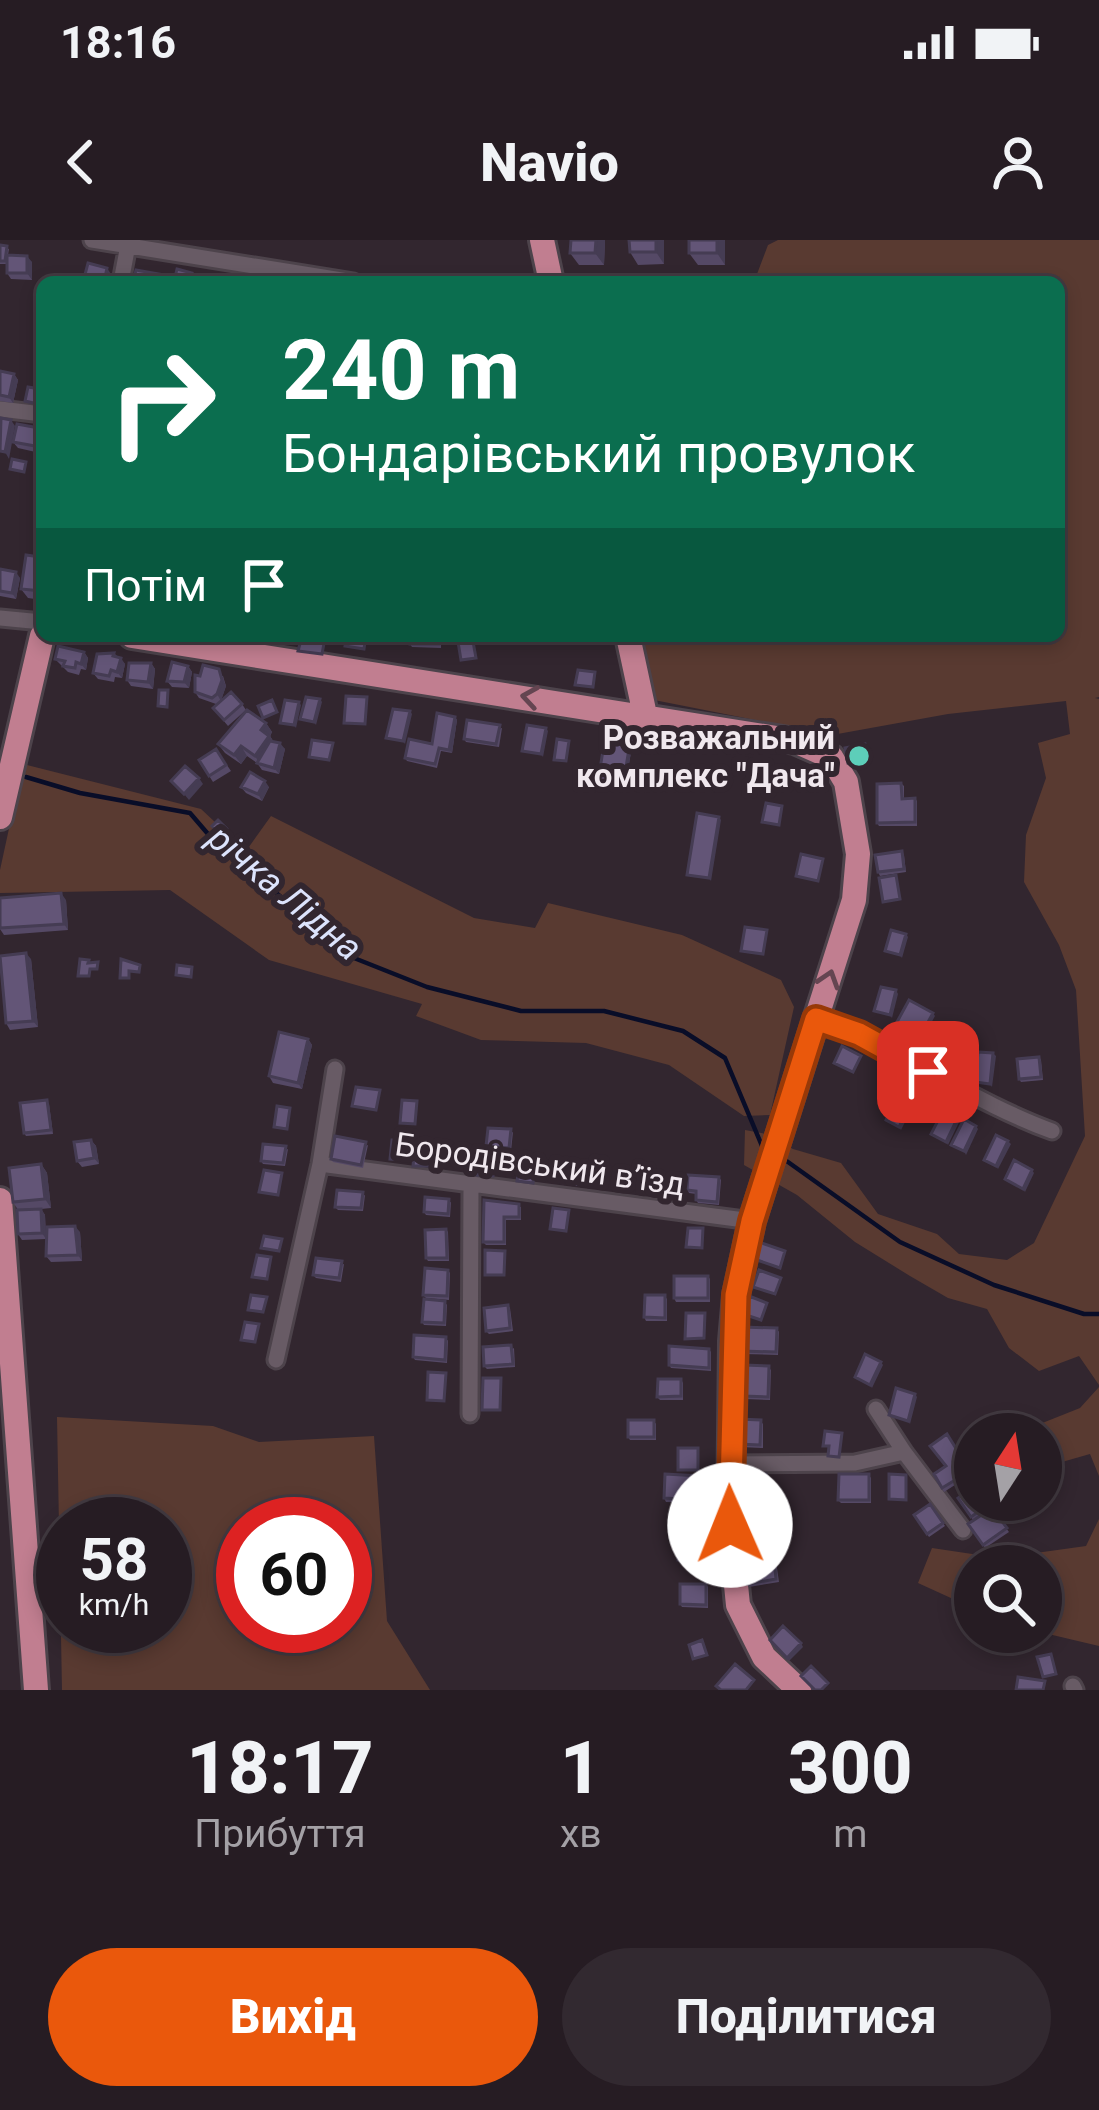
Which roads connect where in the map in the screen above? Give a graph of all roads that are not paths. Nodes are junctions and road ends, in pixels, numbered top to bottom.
1 (92, 240) edge
2 (542, 240) edge
3 (128, 245) junction
4 (122, 276) edge
5 (317, 276) edge
6 (550, 276) edge
7 (0, 409) edge
8 (36, 414) edge
9 (0, 618) edge
10 (36, 621) edge
11 (41, 642) edge
12 (171, 642) edge
13 (629, 642) edge
14 (645, 715) junction
15 (0, 817) edge
16 (816, 1019) junction
17 (335, 1069) dead end
18 (1052, 1131) dead end
19 (320, 1164) junction
20 (471, 1186) junction
21 (0, 1200) edge
22 (752, 1221) junction
23 (276, 1360) dead end
24 (876, 1409) dead end
25 (470, 1414) dead end
26 (9, 1450) edge
27 (904, 1452) junction
28 (729, 1464) junction
29 (963, 1530) edge
30 (36, 1690) edge
31 (799, 1690) edge

1 - 3 street
2 - 6 main road
3 - 4 street
3 - 5 street
7 - 8 street
9 - 10 street
11 - 15 main road
14 -> 12 main road
13 - 14 main road
16 -> 14 main road
16 - 18 street
16 - 22 main road
17 - 19 street
19 - 20 street, Бородівський в’їзд
19 - 23 street
20 - 22 street, Бородівський в’їзд
20 - 25 street
21 - 26 main road
22 - 28 main road
24 - 27 street
26 - 30 main road
27 - 28 street
27 - 29 street
28 - 31 main road

